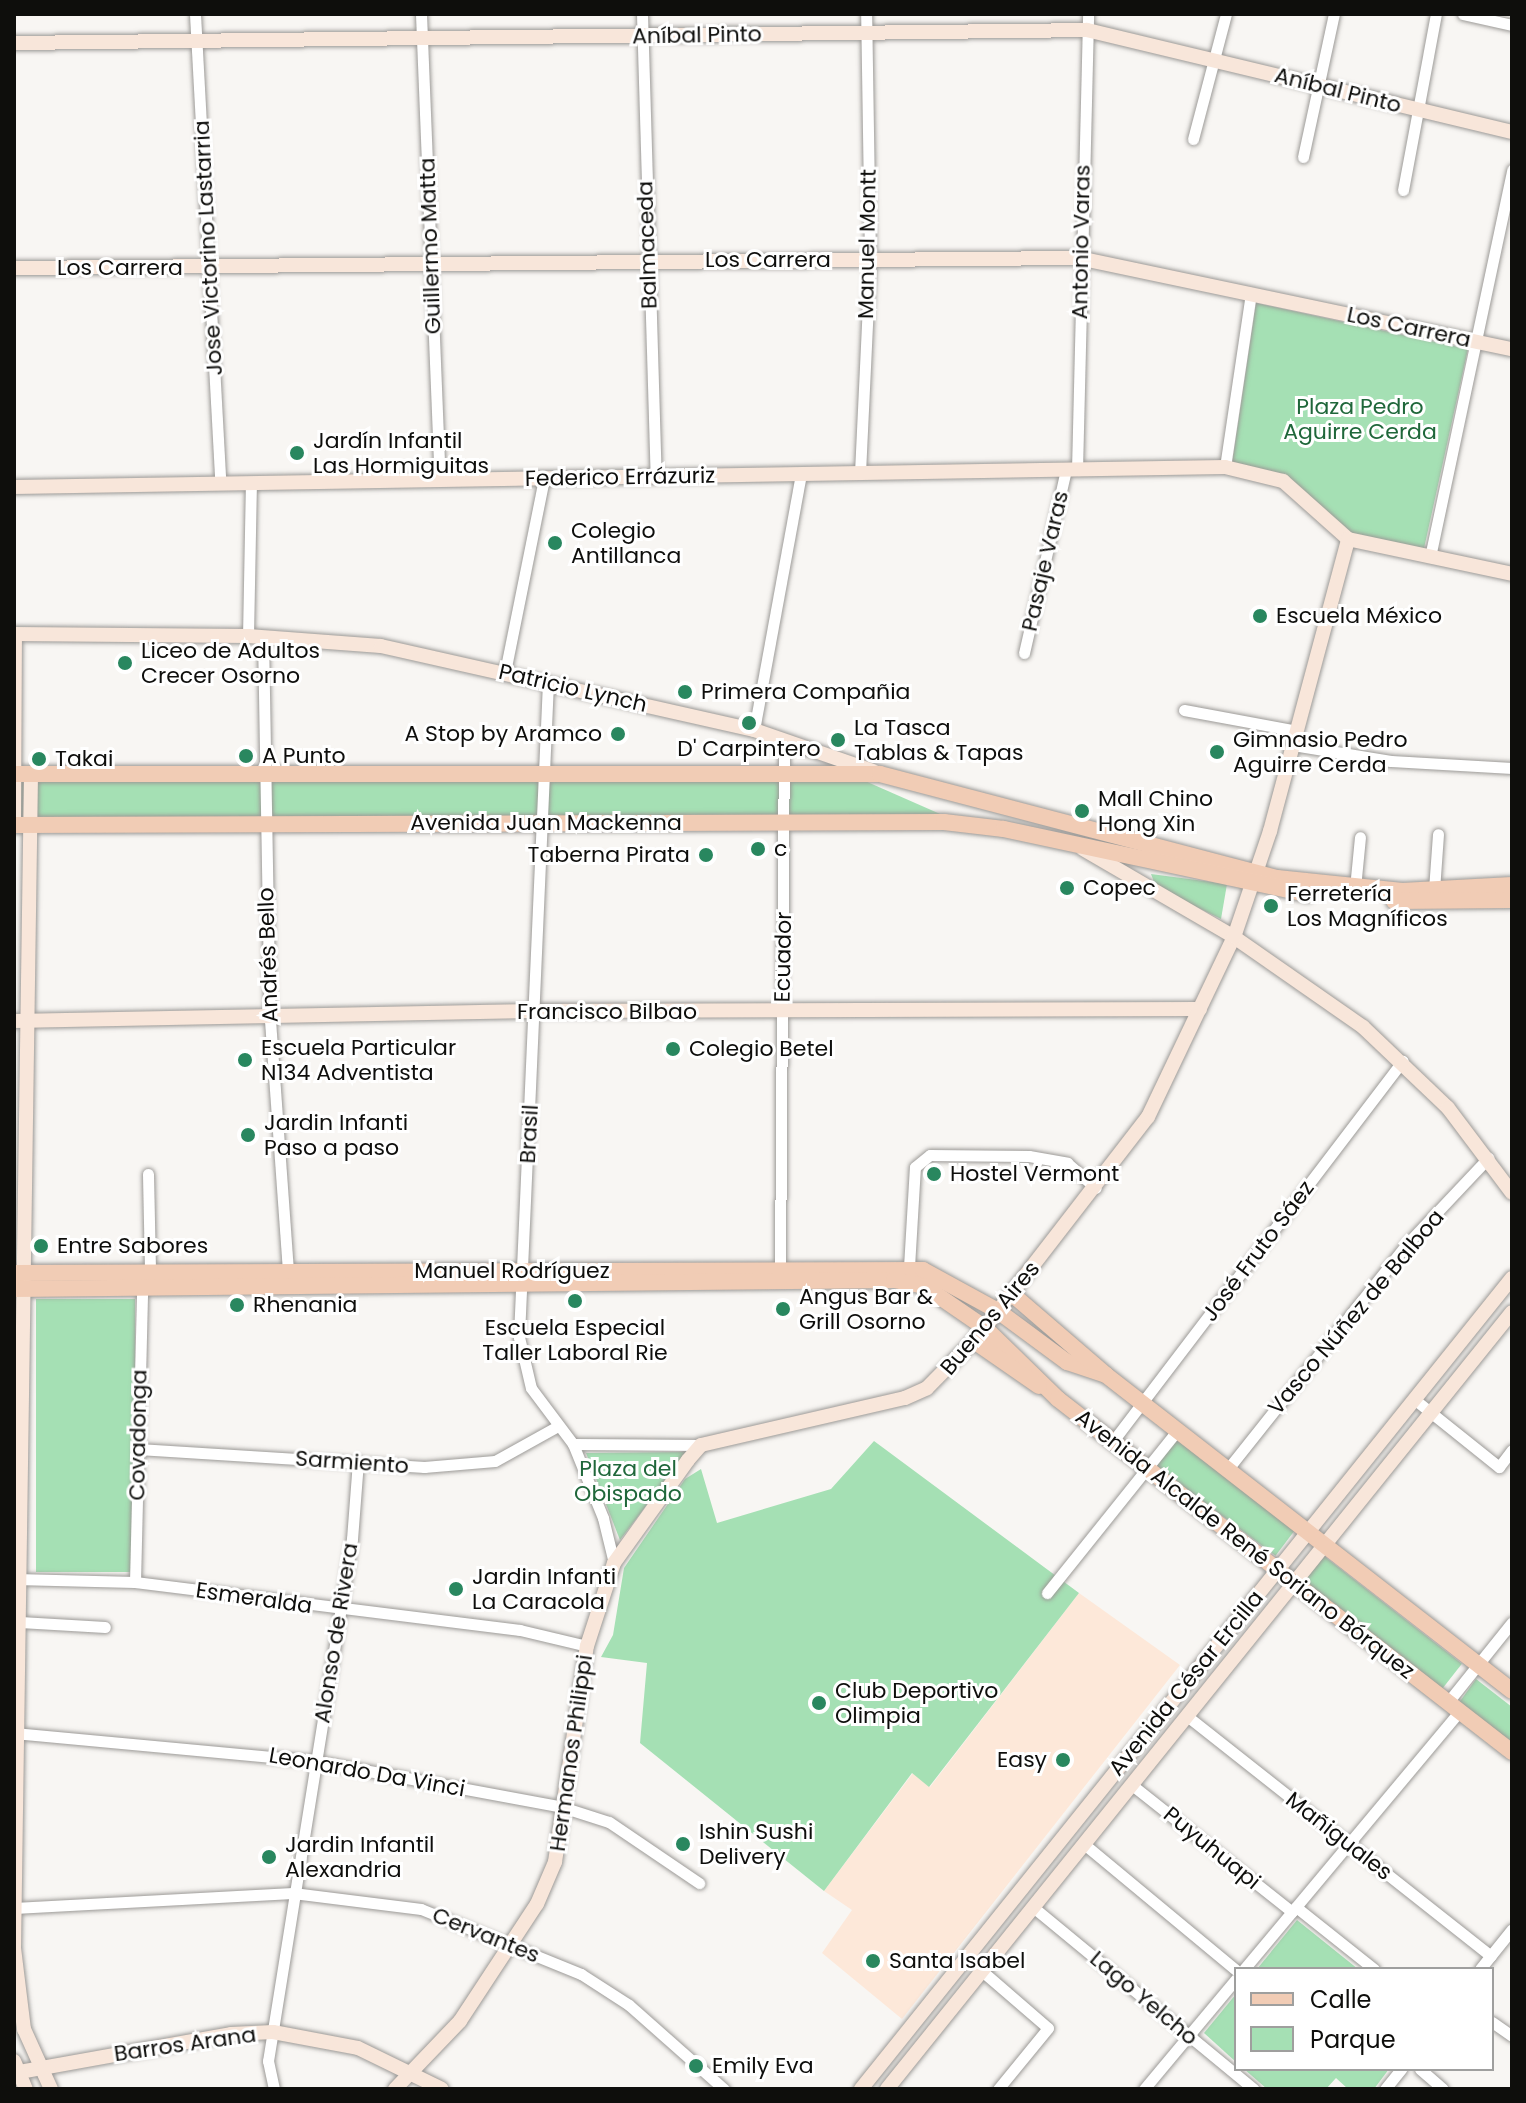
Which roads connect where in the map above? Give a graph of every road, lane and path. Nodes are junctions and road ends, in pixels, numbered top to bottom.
1 (195, 14) edge
2 (421, 14) edge
3 (642, 14) edge
4 (866, 14) edge
5 (1088, 14) edge
6 (1226, 14) edge
7 (1334, 14) edge
8 (1436, 14) edge
9 (1463, 14) edge
10 (1512, 25) edge
11 (1087, 30) junction
12 (866, 33) junction
13 (643, 35) junction
14 (422, 37) junction
15 (197, 40) junction
16 (14, 43) edge
17 (1213, 60) junction
18 (1318, 85) junction
19 (1420, 110) junction
20 (1512, 132) edge
21 (1193, 139) dead end
22 (1303, 157) dead end
23 (1512, 170) edge
24 (1403, 190) dead end
25 (1079, 258) junction
26 (870, 259) junction
27 (647, 261) junction
28 (431, 265) junction
29 (209, 267) junction
30 (14, 268) edge
31 (1251, 293) junction
32 (1476, 341) junction
33 (1512, 349) edge
34 (1225, 467) junction
35 (1072, 470) junction
36 (860, 473) junction
37 (801, 474) junction
38 (656, 477) junction
39 (440, 478) junction
40 (544, 478) junction
41 (220, 482) junction
42 (251, 483) junction
43 (14, 487) edge
44 (1348, 539) junction
45 (1430, 557) junction
46 (1512, 574) edge
47 (14, 634) edge
48 (255, 636) junction
49 (1024, 653) dead end
50 (505, 672) junction
51 (548, 682) junction
52 (1184, 710) dead end
53 (754, 730) junction
54 (1295, 738) junction
55 (784, 741) junction
56 (1512, 768) edge
57 (262, 771) junction
58 (544, 773) junction
59 (785, 773) junction
60 (20, 774) edge
61 (880, 774) junction
62 (14, 818) edge
63 (785, 822) junction
64 (543, 823) junction
65 (263, 824) junction
66 (22, 825) edge
67 (1438, 834) dead end
68 (1360, 837) dead end
69 (1075, 845) junction
70 (1255, 882) junction
71 (1512, 885) edge
72 (1355, 888) junction
73 (1434, 890) junction
74 (1512, 900) edge
75 (1234, 937) junction
76 (1200, 1009) junction
77 (535, 1011) junction
78 (783, 1011) junction
79 (270, 1020) junction
80 (21, 1021) edge
81 (1403, 1061) junction
82 (1488, 1158) junction
83 (148, 1174) dead end
84 (1096, 1188) junction
85 (1512, 1193) edge
86 (909, 1267) junction
87 (780, 1268) junction
88 (288, 1272) junction
89 (150, 1273) junction
90 (1512, 1278) edge
91 (522, 1279) junction
92 (21, 1281) edge
93 (142, 1288) junction
94 (1012, 1294) junction
95 (998, 1311) junction
96 (1512, 1312) edge
97 (980, 1334) junction
98 (1106, 1375) junction
99 (1058, 1399) joint
100 (1414, 1399) junction
101 (1141, 1403) junction
102 (1431, 1412) junction
103 (556, 1427) junction
104 (1177, 1431) junction
105 (1113, 1441) junction
106 (573, 1444) junction
107 (701, 1445) junction
108 (138, 1449) junction
109 (1512, 1450) edge
110 (358, 1461) junction
111 (1145, 1466) junction
112 (1227, 1470) junction
113 (1307, 1532) junction
114 (1324, 1545) junction
115 (614, 1563) junction
116 (1277, 1569) junction
117 (18, 1579) edge
118 (135, 1582) junction
119 (1294, 1582) junction
120 (1047, 1593) dead end
121 (340, 1609) junction
122 (20, 1622) junction
123 (1512, 1622) edge
124 (105, 1627) dead end
125 (587, 1646) junction
126 (1478, 1665) junction
127 (1512, 1691) edge
128 (1454, 1707) junction
129 (1187, 1716) junction
130 (16, 1733) edge
131 (1512, 1752) edge
132 (315, 1761) junction
133 (1132, 1785) junction
134 (562, 1807) junction
135 (1084, 1844) junction
136 (1348, 1844) junction
137 (699, 1883) dead end
138 (293, 1893) junction
139 (1033, 1907) junction
140 (14, 1908) edge
141 (1294, 1910) junction
142 (1512, 1929) edge
143 (513, 1945) junction
144 (1491, 1956) junction
145 (1246, 1967) edge
146 (1371, 1967) edge
147 (1482, 1967) edge
148 (1234, 1968) edge
149 (982, 1971) junction
150 (1234, 1981) edge
151 (1494, 2023) edge
152 (19, 2030) edge
153 (273, 2032) junction
154 (1189, 2035) junction
155 (1512, 2036) edge
156 (39, 2067) junction
157 (15, 2069) edge
158 (1399, 2071) edge
159 (1422, 2071) edge
160 (411, 2073) junction
161 (26, 2089) edge
162 (51, 2089) edge
163 (274, 2089) edge
164 (395, 2089) edge
165 (442, 2089) edge
166 (724, 2089) edge
167 (861, 2089) edge
168 (887, 2089) edge
169 (998, 2089) edge
170 (1144, 2089) edge
171 (1254, 2089) edge
172 (1385, 2089) edge
173 (1443, 2089) edge

1 - 15 street, Jose Victorino Lastarria
2 - 14 street, Guillermo Matta
3 - 13 street, Balmaceda
4 - 12 street, Manuel Montt
5 - 11 street, Antonio Varas
6 - 17 street
7 - 18 street
8 - 19 street
9 - 10 street
11 - 12 street, Aníbal Pinto
11 - 17 street, Aníbal Pinto
11 - 25 street, Antonio Varas
12 - 13 street, Aníbal Pinto
12 - 26 street, Manuel Montt
13 - 14 street, Aníbal Pinto
13 - 27 street, Balmaceda
14 - 15 street, Aníbal Pinto
14 - 28 street, Guillermo Matta
15 - 16 street, Aníbal Pinto
15 - 29 street, Jose Victorino Lastarria
17 - 18 street, Aníbal Pinto
17 - 21 street
18 - 19 street, Aníbal Pinto
18 - 22 street
19 - 20 street, Aníbal Pinto
19 - 24 street
23 - 32 street
25 - 26 street, Los Carrera
25 - 31 street, Los Carrera
25 - 35 street, Antonio Varas
26 - 27 street, Los Carrera
26 - 36 street, Manuel Montt
27 - 28 street, Los Carrera
27 - 38 street, Balmaceda
28 - 29 street, Los Carrera
28 - 39 street, Guillermo Matta
29 - 30 street, Los Carrera
29 - 41 street, Jose Victorino Lastarria
31 - 32 street, Los Carrera
31 - 34 street
32 - 33 street, Los Carrera
32 - 45 street
34 - 35 street, Federico Errázuriz
34 - 44 street, Federico Errázuriz
35 - 36 street, Federico Errázuriz
35 - 49 street, Pasaje Varas
36 - 37 street, Federico Errázuriz
37 - 38 street, Federico Errázuriz
37 - 53 street
38 - 40 street, Federico Errázuriz
39 - 40 street, Federico Errázuriz
39 - 42 street, Federico Errázuriz
40 - 50 street
41 - 42 street, Federico Errázuriz
41 - 43 street, Federico Errázuriz
42 - 48 street
44 - 45 street
44 - 54 street, Buenos Aires
45 - 46 street
47 - 48 street, Patricio Lynch
47 - 60 street
48 - 50 street, Patricio Lynch
48 - 57 street, Andrés Bello
50 - 51 street, Patricio Lynch
51 - 53 street, Patricio Lynch
51 - 58 street, Brasil
52 - 54 street
53 - 55 street, Patricio Lynch
54 - 56 street
54 - 70 street, Buenos Aires
55 - 59 street, Ecuador
55 - 61 street, Patricio Lynch
57 - 58 main road
57 - 60 main road
57 - 65 street, Andrés Bello
58 - 59 main road
58 - 64 street, Brasil
59 - 61 main road
59 - 63 street, Ecuador
60 - 62 street
60 - 66 street
61 - 70 main road, Patricio Lynch
63 - 64 main road, Avenida Juan Mackenna
63 - 69 main road, Avenida Juan Mackenna
63 - 78 street, Ecuador
64 - 65 main road, Avenida Juan Mackenna
64 - 77 street, Brasil
65 - 66 main road, Avenida Juan Mackenna
65 - 79 street, Andrés Bello
66 - 80 street
67 - 73 street
68 - 72 street
69 - 70 main road, Avenida Juan Mackenna
69 - 75 street, Avenida Juan Mackenna
70 - 72 main road
70 - 74 main road
70 - 75 street, Buenos Aires
71 - 73 main road
72 - 73 main road
75 - 76 street, Buenos Aires
75 - 81 street, Avenida Juan Mackenna
76 - 78 street, Francisco Bilbao
76 - 84 street, Buenos Aires
77 - 78 street, Francisco Bilbao
77 - 79 street, Francisco Bilbao
77 - 91 street, Brasil
78 - 87 street, Ecuador
79 - 80 street, Francisco Bilbao
79 - 88 street, Andrés Bello
80 - 92 street
81 - 82 street, Avenida Juan Mackenna
81 - 101 street, José Fruto Sáez
82 - 85 street, Avenida Juan Mackenna
82 - 112 street, Vasco Núñez de Balboa
83 - 89 street
84 - 86 street
84 - 94 street, Buenos Aires
86 - 87 main road, Manuel Rodríguez
86 - 95 main road, Manuel Rodríguez
87 - 91 main road, Manuel Rodríguez
88 - 89 main road, Manuel Rodríguez
88 - 91 main road, Manuel Rodríguez
89 - 92 main road, Manuel Rodríguez
90 - 100 street, Avenida César Ercilla
91 - 93 main road, Manuel Rodríguez
91 - 97 main road, Manuel Rodríguez
91 - 103 street, Brasil
92 - 93 main road, Manuel Rodríguez
92 - 117 street
93 - 108 street, Covadonga
94 - 95 street, Buenos Aires
94 - 98 main road
95 - 97 street, Buenos Aires
95 - 98 main road, Avenida Alcalde René Soriano Bórquez
96 - 102 street, Avenida César Ercilla
97 - 99 main road, Manuel Rodríguez
97 - 107 street, Buenos Aires
98 - 101 main road, Avenida Alcalde René Soriano Bórquez
99 - 105 main road, Avenida Alcalde René Soriano Bórquez
100 - 102 street
100 - 113 street, Avenida César Ercilla
101 - 104 main road, Avenida Alcalde René Soriano Bórquez
101 - 105 street, José Fruto Sáez
102 - 109 street
102 - 114 street, Avenida César Ercilla
103 - 106 street, Brasil
103 - 110 street, Sarmiento
104 - 111 street
104 - 112 main road, Avenida Alcalde René Soriano Bórquez
105 - 111 main road, Avenida Alcalde René Soriano Bórquez
106 - 107 street, Buenos Aires
106 - 115 street, Brasil
107 - 115 street, Hermanos Philippi
108 - 110 street, Sarmiento
108 - 118 street, Covadonga
110 - 121 street, Alonso de Rivera
111 - 116 main road, Avenida Alcalde René Soriano Bórquez
111 - 120 street
112 - 113 main road, Avenida Alcalde René Soriano Bórquez
113 - 114 main road, Avenida Alcalde René Soriano Bórquez
113 - 116 street, Avenida César Ercilla
114 - 119 street, Avenida César Ercilla
114 - 126 main road, Avenida Alcalde René Soriano Bórquez
115 - 125 street, Hermanos Philippi
116 - 119 main road, Avenida Alcalde René Soriano Bórquez
116 - 167 street, Avenida César Ercilla
117 - 118 street, Esmeralda
117 - 122 street
118 - 121 street, Esmeralda
119 - 128 main road, Avenida Alcalde René Soriano Bórquez
119 - 129 street, Avenida César Ercilla
121 - 125 street, Esmeralda
121 - 132 street, Alonso de Rivera
122 - 124 street
122 - 130 street
123 - 126 street
125 - 134 street, Hermanos Philippi
126 - 127 main road, Avenida Alcalde René Soriano Bórquez
126 - 128 street
128 - 131 main road, Avenida Alcalde René Soriano Bórquez
128 - 136 street
129 - 133 street, Avenida César Ercilla
129 - 136 street, Mañiguales
130 - 132 street, Leonardo Da Vinci
130 - 140 street
132 - 134 street, Leonardo Da Vinci
132 - 138 street, Alonso de Rivera
133 - 135 street, Avenida César Ercilla
133 - 141 street, Puyuhuapi
134 - 137 street, Leonardo Da Vinci
134 - 143 street, Hermanos Philippi
135 - 139 street, Avenida César Ercilla
135 - 148 street
136 - 141 street
136 - 144 street, Mañiguales
138 - 140 street, Cervantes
138 - 143 street, Cervantes
138 - 153 street, Alonso de Rivera
139 - 149 street, Avenida César Ercilla
139 - 154 street, Lago Yelcho
140 - 152 street
141 - 145 street
141 - 146 street, Puyuhuapi
142 - 144 street
143 - 160 street, Hermanos Philippi
143 - 166 street, Cervantes
144 - 147 street
149 - 168 street, Avenida César Ercilla
149 - 169 street
150 - 154 street
151 - 155 street
152 - 156 street
153 - 156 street, Barros Arana
153 - 160 street, Barros Arana
153 - 163 street, Alonso de Rivera
154 - 170 street
154 - 171 street, Lago Yelcho
156 - 157 street, Barros Arana
156 - 162 street
157 - 161 street
158 - 172 street
159 - 173 street
160 - 164 street, Hermanos Philippi
160 - 165 street, Barros Arana

